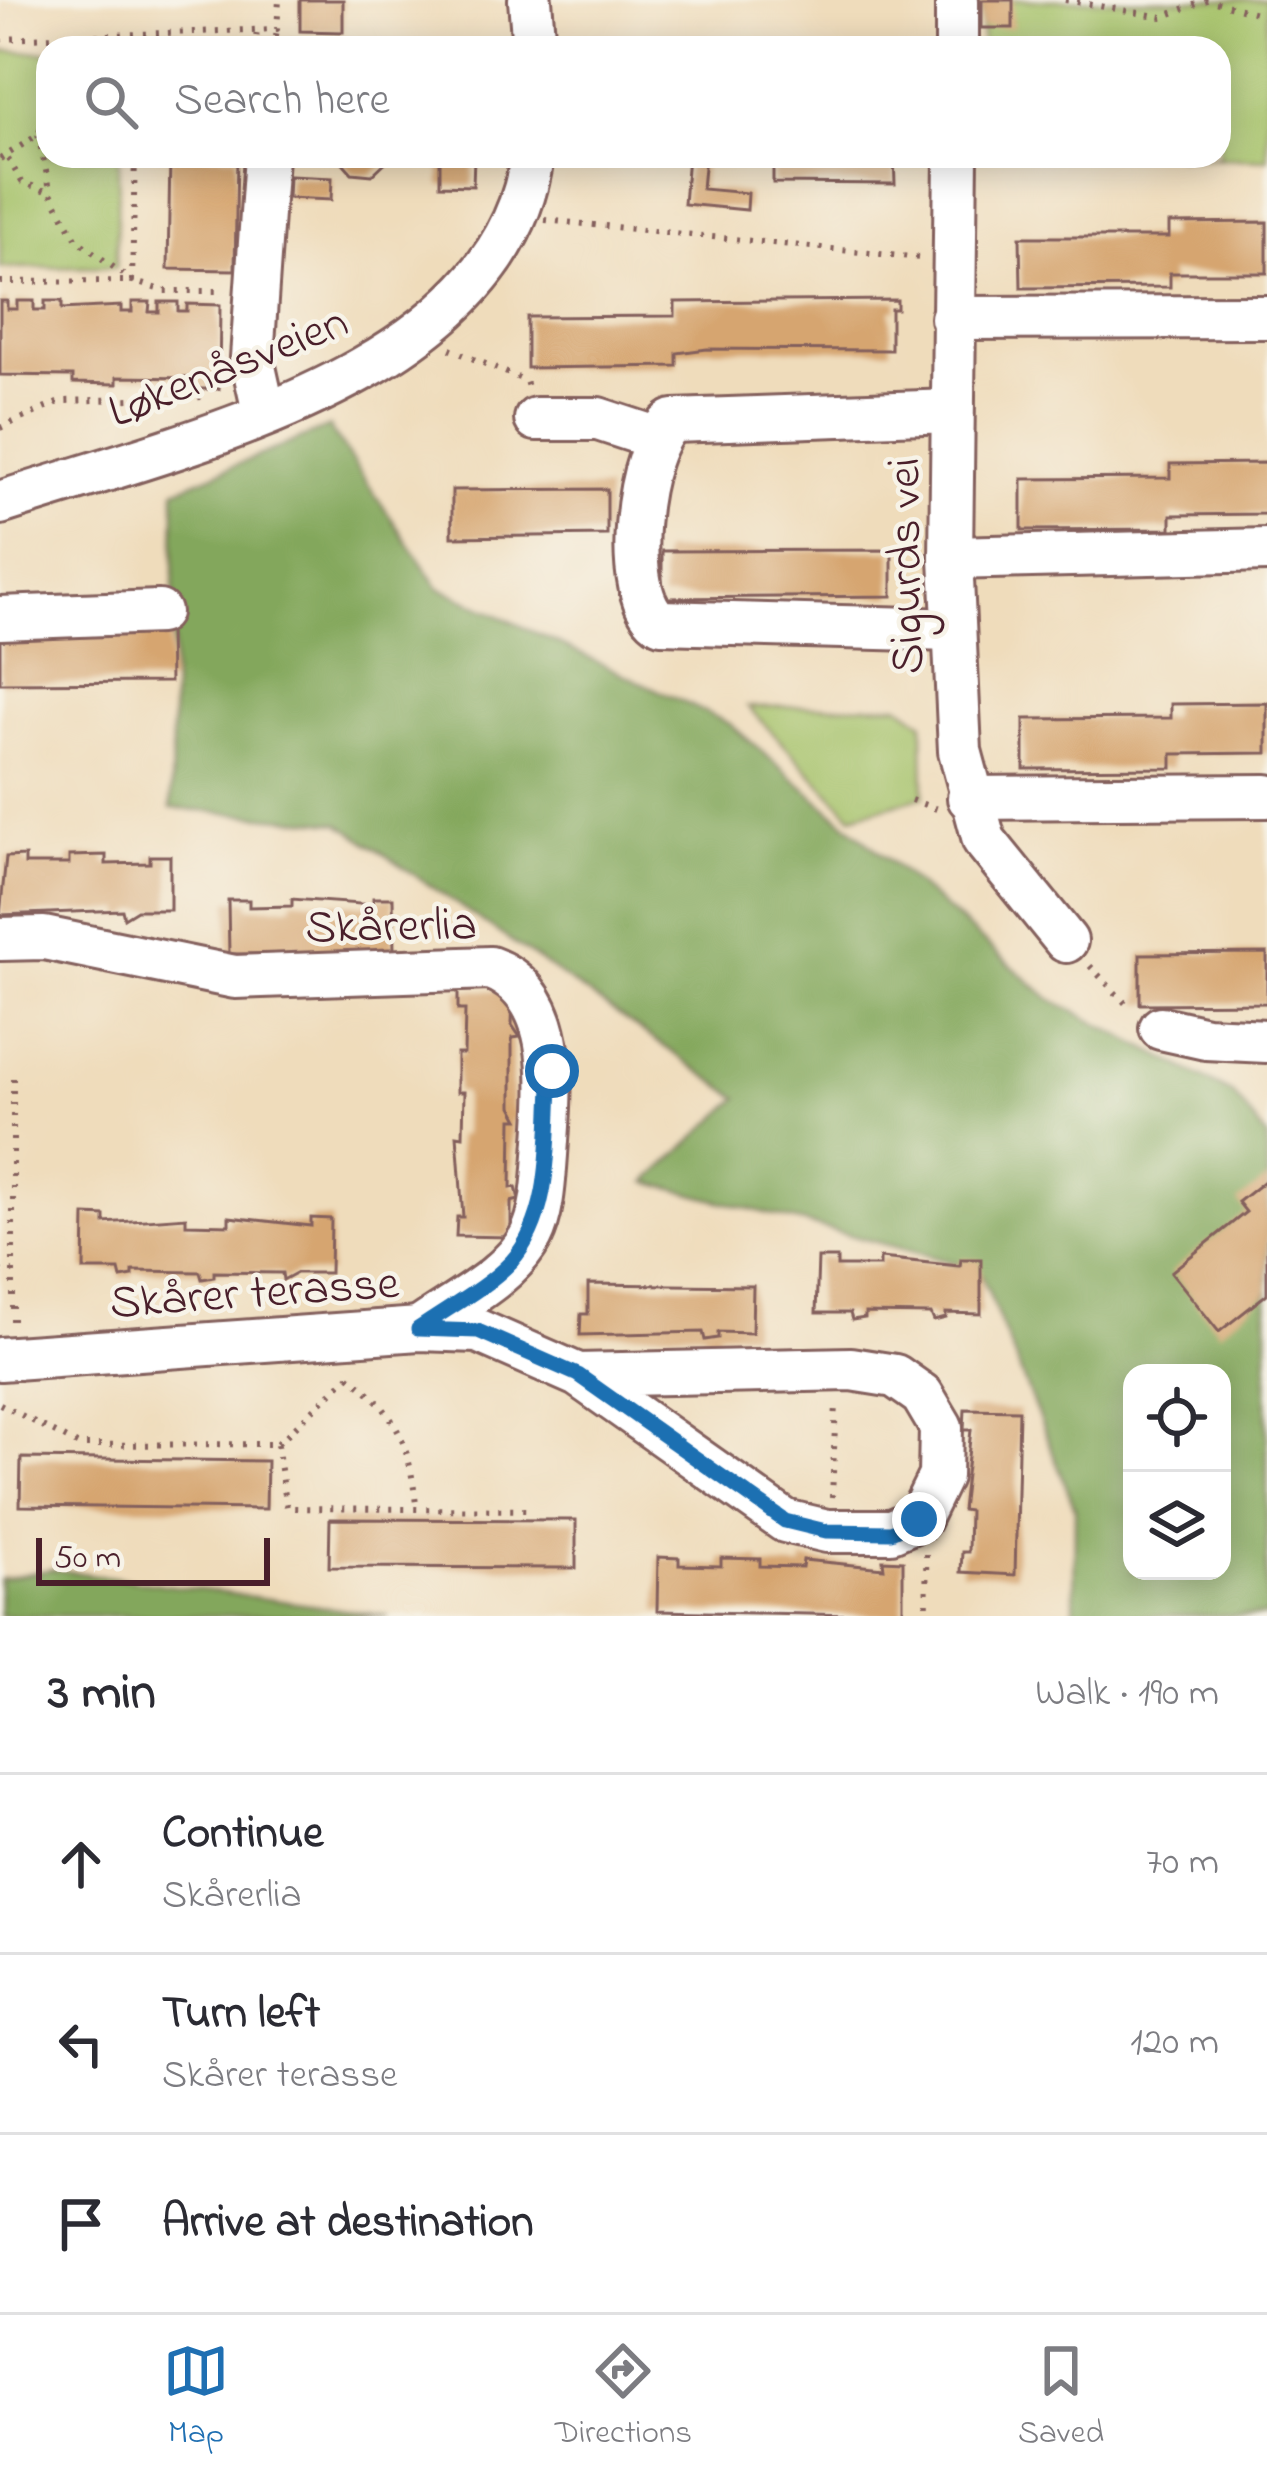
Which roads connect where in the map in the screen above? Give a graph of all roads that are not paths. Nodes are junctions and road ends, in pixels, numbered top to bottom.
1 (530, 0) edge
2 (958, 0) edge
3 (533, 36) edge
4 (957, 36) edge
5 (265, 168) edge
6 (530, 168) edge
7 (956, 168) edge
8 (1267, 317) edge
9 (952, 318) junction
10 (952, 410) junction
11 (264, 412) junction
12 (536, 419) road end
13 (656, 438) junction
14 (0, 503) edge
15 (1267, 550) edge
16 (951, 558) junction
17 (159, 612) dead end
18 (0, 618) edge
19 (952, 630) junction
20 (1267, 796) edge
21 (969, 798) junction
22 (0, 939) edge
23 (1066, 941) road end
24 (1161, 1028) road end
25 (1267, 1041) edge
26 (418, 1329) junction
27 (7, 1359) edge
28 (578, 1375) junction

1 - 3 street
2 - 4 street
5 - 11 street
6 - 11 street, Løkenåsveien
7 - 9 street, Sigurds vei
8 - 9 street
9 - 10 street, Sigurds vei
10 - 13 street
10 - 16 street, Sigurds vei
11 - 14 street, Løkenåsveien
12 - 13 street
13 - 19 street
15 - 16 street
16 - 19 street, Sigurds vei
17 - 18 street
19 - 21 street, Sigurds vei
20 - 21 street
21 - 23 street, Sigurds vei
22 - 26 street, Skårerlia
24 - 25 street
26 - 27 street, Skårer terasse
26 - 28 street, Skårer terasse
28 - 28 street, Skårer terasse

